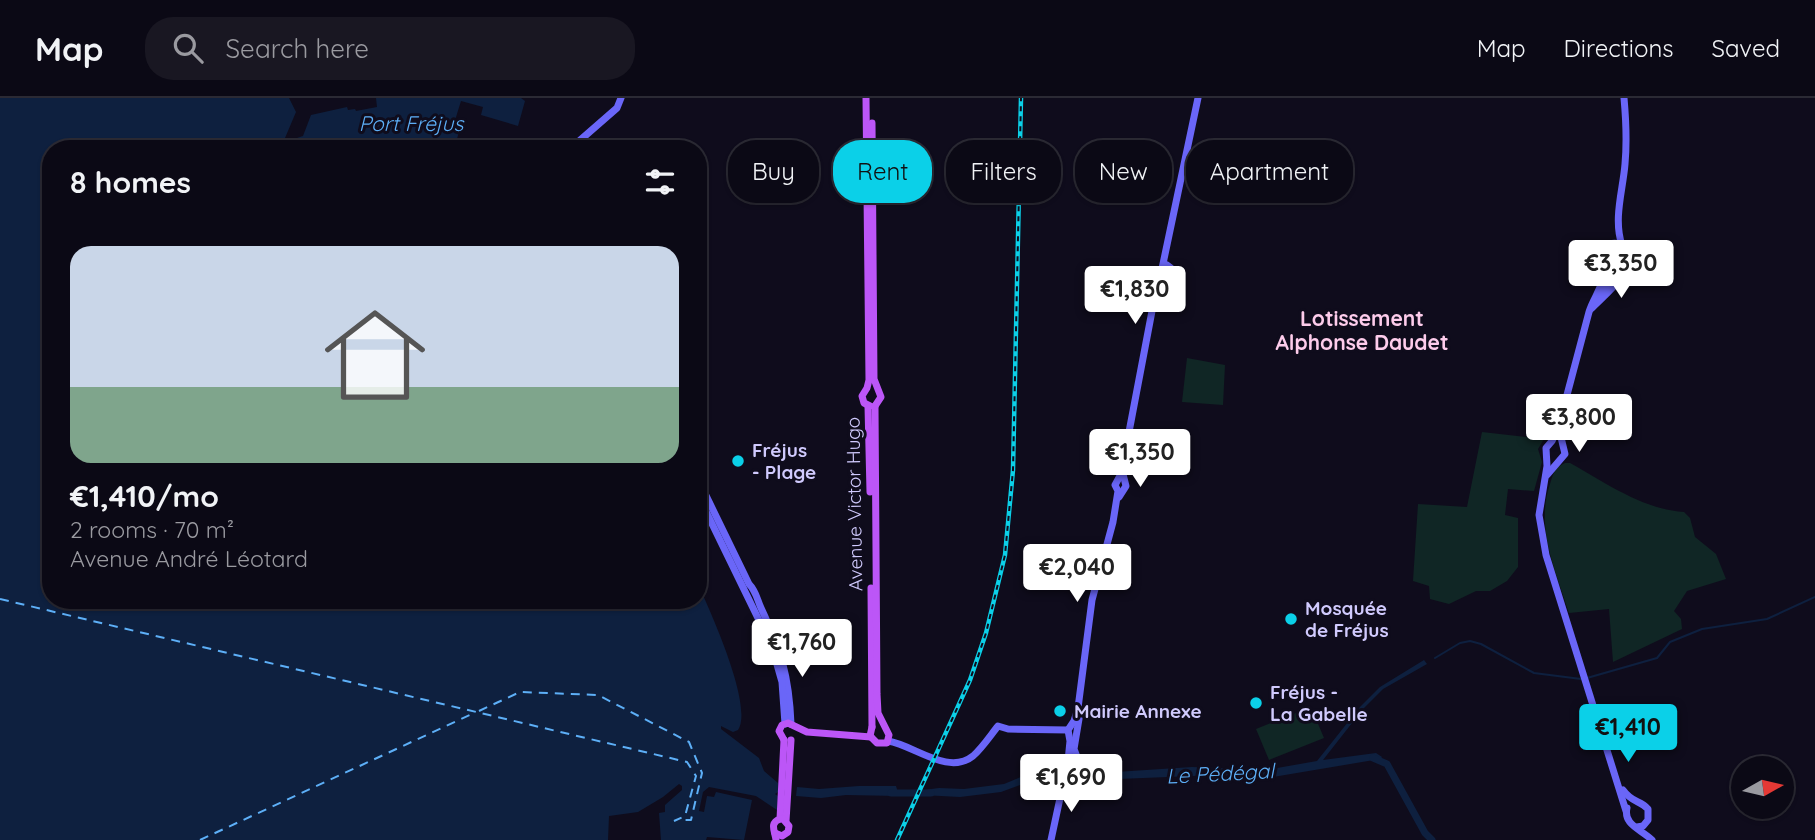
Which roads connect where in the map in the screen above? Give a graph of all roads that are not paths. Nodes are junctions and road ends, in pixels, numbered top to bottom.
1 (621, 98) edge
2 (866, 98) edge
3 (872, 98) edge
4 (1199, 98) edge
5 (1623, 98) edge
6 (580, 140) edge
7 (1612, 243) junction
8 (1622, 245) junction
9 (1604, 271) junction
10 (1620, 272) junction
11 (1589, 312) junction
12 (867, 388) junction
13 (876, 388) junction
14 (872, 406) junction
15 (1557, 441) junction
16 (1547, 456) junction
17 (1558, 460) junction
18 (1545, 478) junction
19 (707, 499) edge
20 (707, 512) edge
21 (750, 592) junction
22 (1072, 731) junction
23 (791, 732) junction
24 (871, 732) junction
25 (887, 733) junction
26 (1604, 741) junction
27 (1636, 803) junction
28 (1626, 811) junction
29 (783, 817) junction
30 (1647, 822) junction
31 (1637, 827) junction
32 (778, 837) edge
33 (1051, 840) edge
34 (1652, 840) edge

1 - 6 main road
2 - 12 main road
3 - 13 main road
4 - 22 main road
5 - 7 main road
5 - 8 main road
7 - 8 main road
7 - 9 main road
8 - 10 main road
9 - 10 main road
9 - 11 main road
10 - 11 main road
11 - 15 main road
12 - 13 main road
12 - 14 main road
13 - 14 main road
14 - 24 main road, Avenue Victor Hugo
14 - 25 main road, Avenue Victor Hugo
15 - 16 main road
15 - 17 main road
16 - 17 main road
16 - 18 main road
17 - 18 main road
18 - 26 main road
19 - 21 main road
20 - 21 main road
21 - 23 main road
22 - 25 main road
22 - 33 main road
23 - 24 main road
23 - 29 main road
24 - 25 main road
24 - 25 main road
26 - 27 main road
26 - 28 main road
27 - 28 main road
27 - 30 main road
28 - 31 main road
29 - 32 main road
29 - 32 main road
30 - 31 main road
30 - 34 main road
31 - 34 main road

